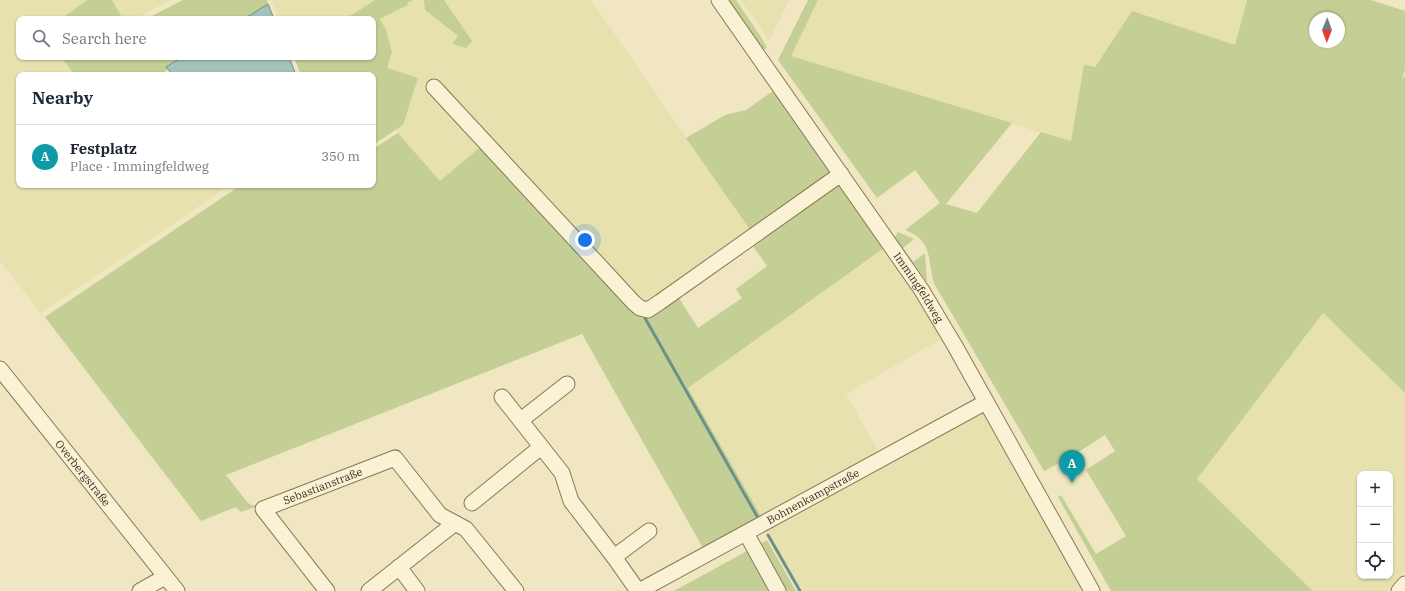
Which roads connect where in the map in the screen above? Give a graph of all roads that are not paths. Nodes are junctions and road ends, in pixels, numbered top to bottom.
1 (719, 0) edge
2 (434, 87) dead end
3 (841, 174) junction
4 (0, 369) edge
5 (567, 384) dead end
6 (502, 397) dead end
7 (986, 402) junction
8 (521, 420) junction
9 (541, 447) junction
10 (472, 503) dead end
11 (455, 523) junction
12 (649, 531) dead end
13 (746, 533) junction
14 (614, 557) junction
15 (399, 567) junction
16 (165, 577) junction
17 (1405, 584) edge
18 (140, 591) edge
19 (176, 591) edge
20 (326, 591) edge
21 (369, 591) edge
22 (417, 591) edge
23 (516, 591) edge
24 (638, 591) edge
25 (778, 591) edge
26 (1092, 591) edge
27 (1399, 591) edge

1 - 3 street, Immingfeldweg
2 - 3 street
3 - 7 street, Immingfeldweg
4 - 16 street, Overbergstraße
5 - 8 street
6 - 8 street
7 - 13 street, Bohnenkampstraße
7 - 26 street, Immingfeldweg
8 - 9 street
9 - 10 street
9 - 14 street
11 - 15 street
11 - 20 street, Sebastianstraße
11 - 23 street, Sebastianstraße
12 - 14 street
13 - 24 street, Bohnenkampstraße
13 - 25 street
14 - 24 street
15 - 21 street
15 - 22 street
16 - 18 street
16 - 19 street, Overbergstraße
17 - 27 street

